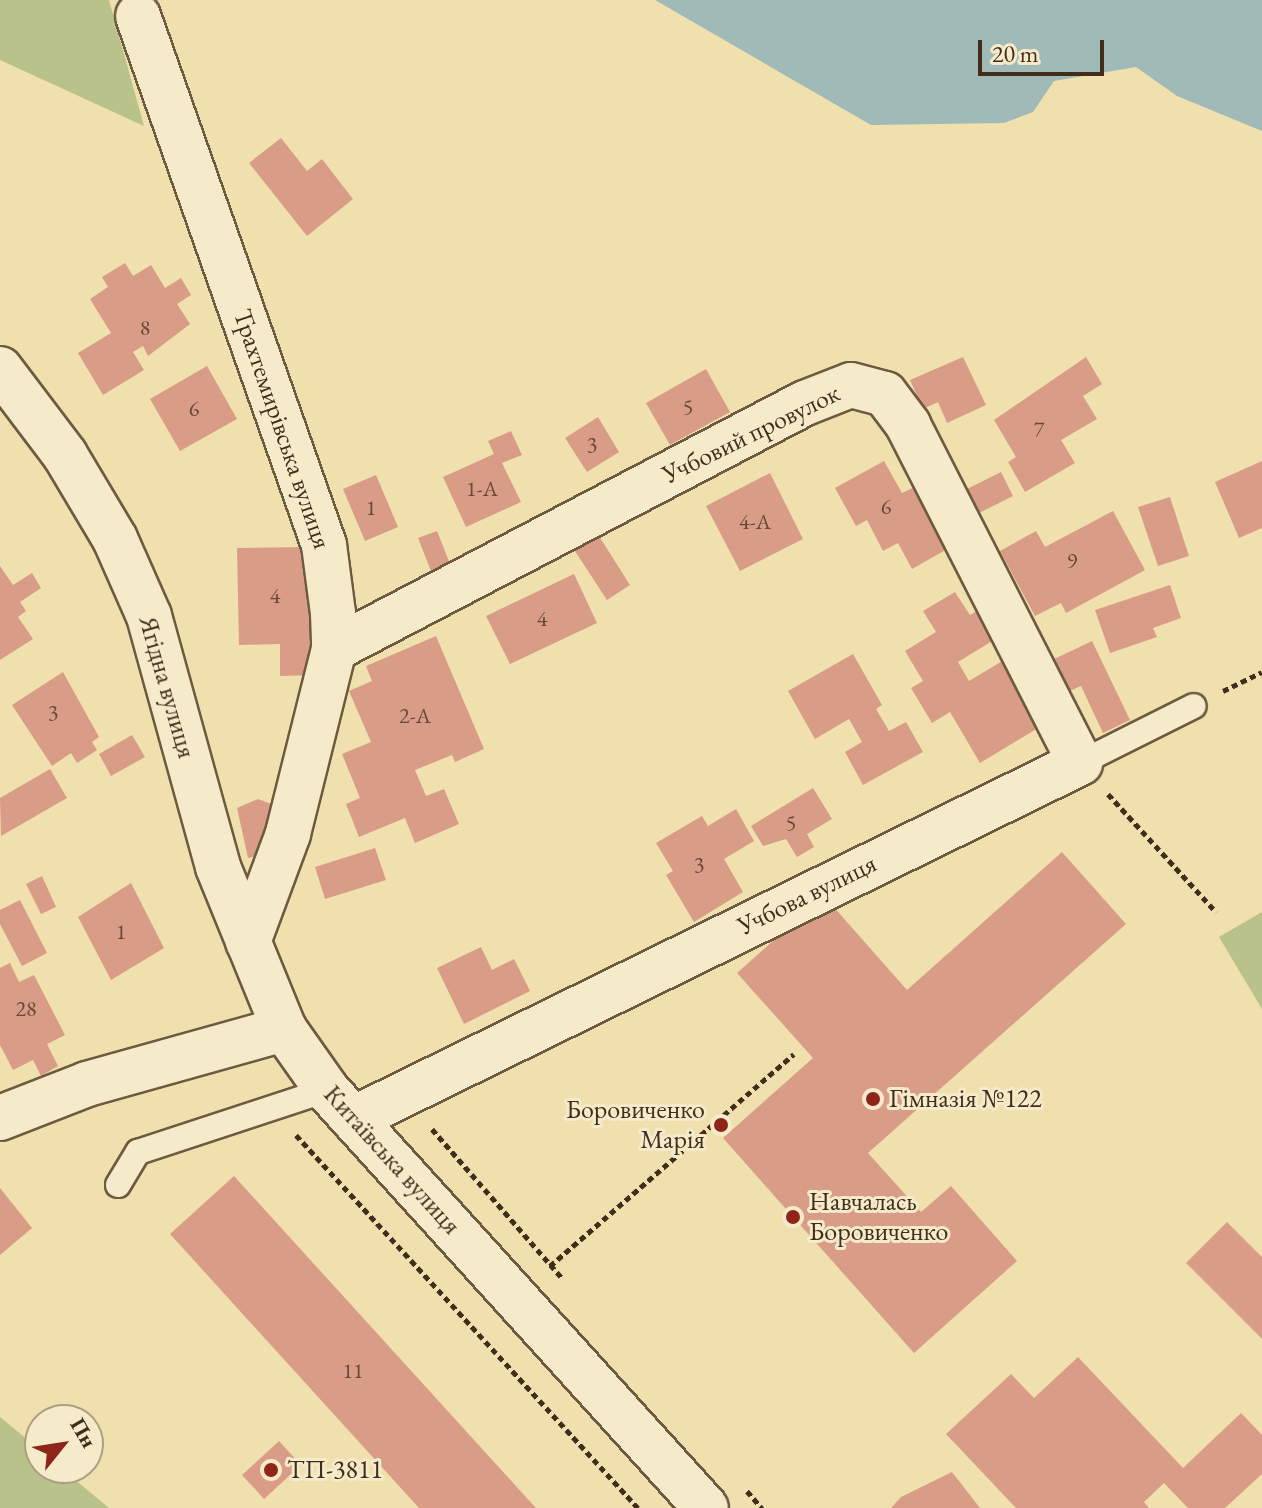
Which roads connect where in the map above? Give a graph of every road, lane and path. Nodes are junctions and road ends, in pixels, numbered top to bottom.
1 (138, 16) dead end
2 (0, 369) edge
3 (334, 649) junction
4 (1262, 672) edge
5 (1194, 706) joint
6 (1080, 763) junction
7 (1216, 912) dead end
8 (248, 942) junction
9 (284, 1029) junction
10 (794, 1054) dead end
11 (340, 1105) junction
12 (271, 1108) junction
13 (0, 1118) edge
14 (118, 1185) dead end
15 (550, 1266) dead end
16 (638, 1508) edge
17 (706, 1508) edge

1 - 3 street, Трахтемирівська вулиця
2 - 8 street, Ягідна вулиця
3 - 6 street, Учбовий провулок
3 - 8 street, Трахтемирівська вулиця
4 - 5 path
5 - 6 lane, Учбова вулиця
6 - 7 path
6 - 11 street, Учбова вулиця
8 - 9 street, Ягідна вулиця
9 - 11 street, Китаївська вулиця
9 - 13 street
10 - 15 path
11 - 12 lane
11 - 17 street, Китаївська вулиця
12 - 14 lane
12 - 16 path

